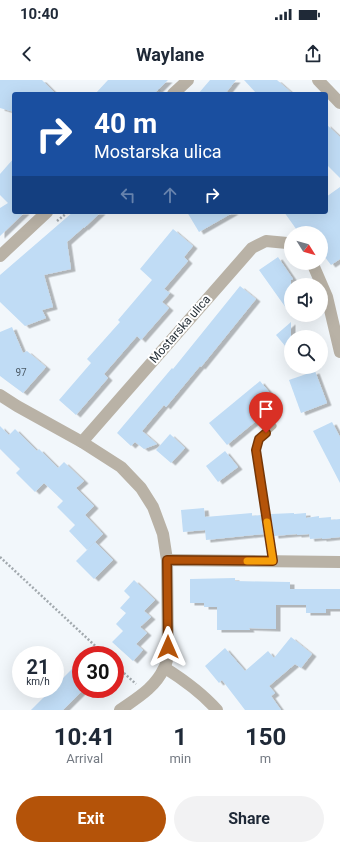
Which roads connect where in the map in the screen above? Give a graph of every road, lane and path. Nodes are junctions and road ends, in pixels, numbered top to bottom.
1 (188, 80) edge
2 (318, 80) edge
3 (175, 92) edge
4 (340, 103) edge
5 (45, 214) edge
6 (284, 243) edge
7 (0, 256) edge
8 (315, 270) edge
9 (340, 352) edge
10 (0, 395) edge
11 (273, 426) dead end
12 (82, 442) junction
13 (0, 557) edge
14 (167, 560) junction
15 (273, 561) junction
16 (340, 562) edge
17 (95, 646) edge
18 (165, 668) junction
19 (124, 673) edge
20 (145, 693) junction
21 (120, 710) edge
22 (217, 710) edge

1 - 3 street
2 - 4 street
5 - 7 street
6 - 12 street, Mostarska ulica
8 - 9 street
10 - 12 street
11 - 15 lane
12 - 14 street
13 - 17 path
14 - 15 street
14 - 18 street
15 - 16 street
18 - 20 street
18 - 22 street
19 - 20 path
20 - 21 street

